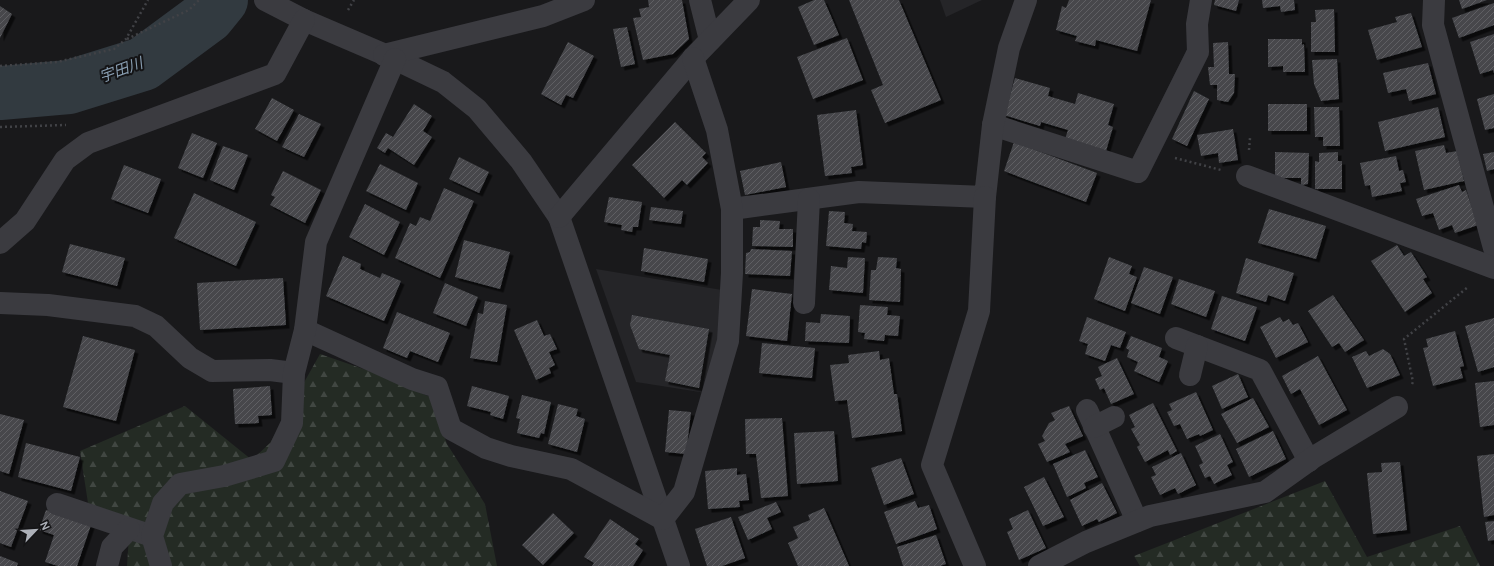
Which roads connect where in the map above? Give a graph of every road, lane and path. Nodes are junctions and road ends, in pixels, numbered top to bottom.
1 (148, 0) edge
2 (199, 0) edge
3 (584, 0) edge
4 (700, 0) edge
5 (748, 0) edge
6 (1026, 0) edge
7 (1201, 0) edge
8 (1434, 0) edge
9 (271, 3) edge
10 (304, 20) junction
11 (126, 39) junction
12 (710, 40) junction
13 (390, 57) junction
14 (693, 58) junction
15 (0, 66) edge
16 (993, 125) junction
17 (1147, 152) junction
18 (1247, 176) joint
19 (985, 197) junction
20 (809, 199) junction
21 (732, 210) junction
22 (559, 217) junction
23 (0, 243) edge
24 (1494, 248) edge
25 (1494, 268) edge
26 (1474, 283) dead end
27 (0, 303) edge
28 (804, 303) dead end
29 (304, 330) junction
30 (1176, 338) dead end
31 (1198, 346) junction
32 (294, 373) junction
33 (1190, 375) dead end
34 (1397, 406) joint
35 (1114, 417) dead end
36 (1309, 461) junction
37 (57, 504) dead end
38 (664, 519) junction
39 (1137, 521) junction
40 (129, 529) junction
41 (152, 536) junction
42 (107, 566) edge
43 (161, 566) edge
44 (679, 566) edge
45 (975, 566) edge
46 (1039, 566) edge

1 - 11 path
2 - 11 path
3 - 13 street
4 - 12 street
5 - 12 street
6 - 16 street
7 - 17 street
8 - 24 street
9 - 10 street
10 - 13 street
10 - 23 street
11 - 15 path
12 - 14 street
13 - 22 street
13 - 29 street
14 - 21 street
14 - 22 street
16 - 17 street
16 - 19 street
17 - 18 path
18 - 25 street
19 - 20 street
19 - 45 street
20 - 21 street
20 - 28 street
21 - 38 street
22 - 38 street
26 - 34 path
27 - 32 street
29 - 32 street
29 - 38 street
30 - 31 street
31 - 33 street
31 - 36 street
32 - 41 street
34 - 36 street
35 - 39 street
36 - 39 street
37 - 40 street
38 - 44 street
39 - 46 street
40 - 41 street
40 - 42 street
41 - 43 street

